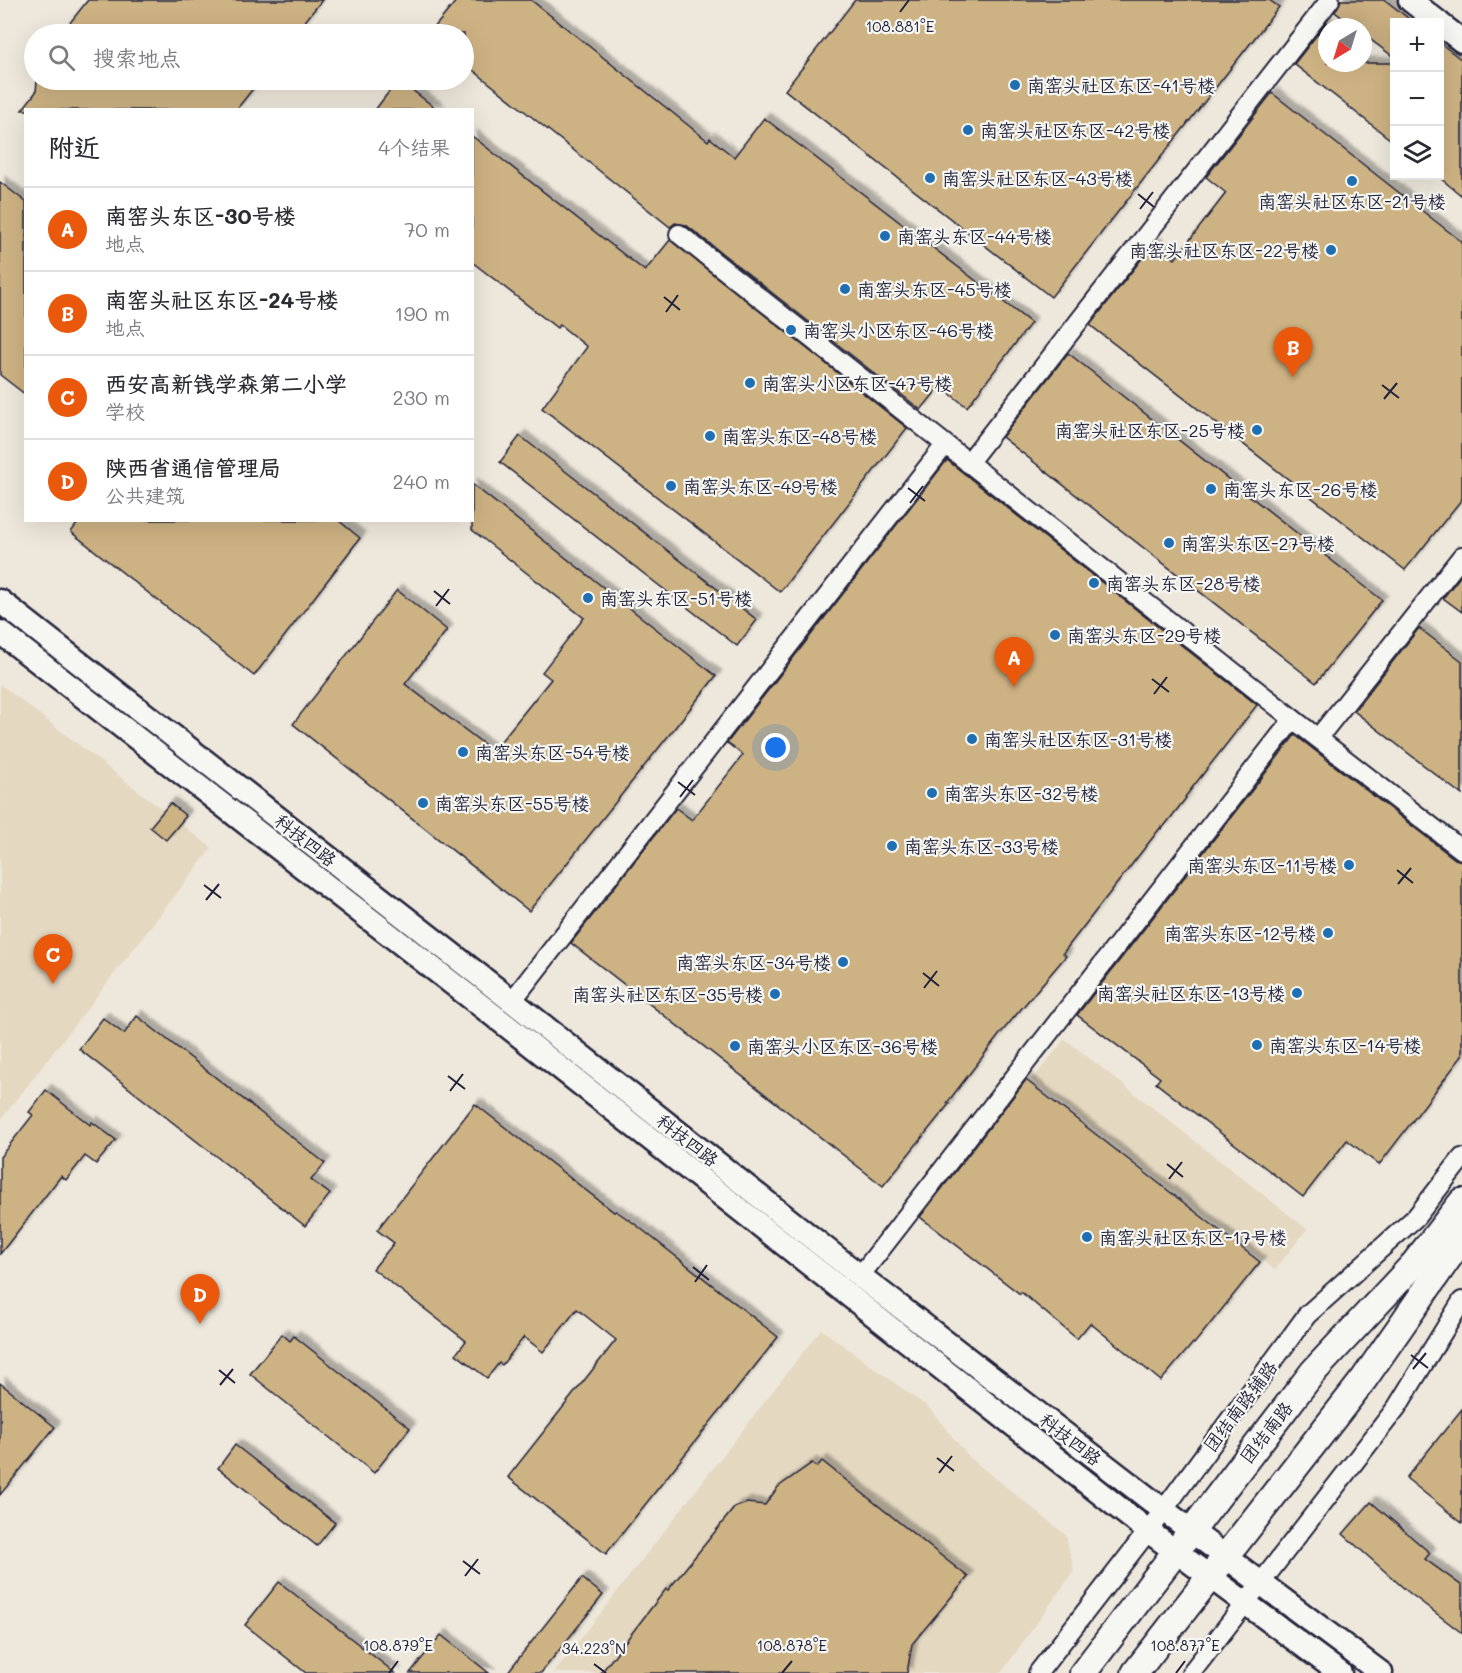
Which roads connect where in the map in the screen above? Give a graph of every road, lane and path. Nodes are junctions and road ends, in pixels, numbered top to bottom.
1 (1330, 0) edge
2 (1410, 0) edge
3 (1433, 18) edge
4 (1444, 27) edge
5 (1462, 41) edge
6 (680, 234) dead end
7 (945, 445) junction
8 (968, 463) junction
9 (1462, 556) edge
10 (0, 601) edge
11 (0, 632) edge
12 (1293, 720) junction
13 (1318, 738) junction
14 (1462, 850) edge
15 (512, 1001) junction
16 (1462, 1158) edge
17 (1462, 1202) edge
18 (1462, 1238) edge
19 (860, 1276) junction
20 (1462, 1301) edge
21 (1162, 1509) junction
22 (1190, 1530) junction
23 (1148, 1531) junction
24 (1176, 1551) junction
25 (1226, 1557) junction
26 (1210, 1576) junction
27 (1262, 1583) junction
28 (1246, 1604) junction
29 (1038, 1673) edge
30 (1083, 1673) edge
31 (1135, 1673) edge
32 (1191, 1673) edge
33 (1341, 1673) edge
34 (1381, 1673) edge

1 - 8 street
2 - 3 street
4 - 5 street
6 - 7 street
7 - 8 street
7 - 15 street
8 - 12 street
9 - 13 street
10 - 15 street, 科技四路
11 - 23 street, 科技四路
12 - 13 street
12 - 19 street
13 - 14 street
15 - 19 street, 科技四路
16 - 21 street, 团结南路辅路
17 - 22 main road, 团结南路
18 - 25 main road
19 - 21 street, 科技四路
20 - 27 street
21 - 22 street, 科技四路
21 - 23 street, 团结南路辅路
22 - 24 main road, 团结南路
22 - 25 street, 科技四路
23 - 24 street, 科技四路
23 - 29 street, 团结南路辅路
24 - 26 street, 科技四路
24 - 30 main road, 团结南路
25 - 26 main road
25 - 27 street, 科技四路
26 - 28 street, 科技四路
26 - 31 main road
27 - 28 street
27 - 34 street, 科技四路
28 - 32 street
28 - 33 street, 科技四路

